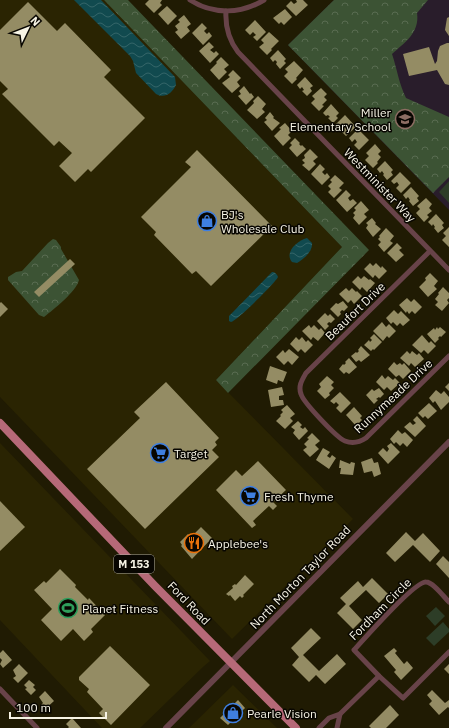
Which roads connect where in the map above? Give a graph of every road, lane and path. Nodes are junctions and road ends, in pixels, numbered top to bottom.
1 (190, 0) edge
2 (264, 0) edge
3 (226, 11) junction
4 (430, 251) junction
5 (449, 270) edge
6 (449, 356) edge
7 (300, 390) joint
8 (0, 424) edge
9 (449, 442) edge
10 (449, 602) edge
11 (449, 652) edge
12 (231, 664) junction
13 (379, 676) junction
14 (0, 689) edge
15 (340, 714) junction
16 (37, 728) edge
17 (166, 728) edge
18 (296, 728) edge
19 (319, 728) edge
20 (337, 728) edge

1 - 3 street
2 - 3 street
3 - 4 street, Westminister Way
4 - 5 street, Westminister Way
4 - 7 street, Beaufort Drive
6 - 7 street, Runnymeade Drive
8 - 12 main road, Ford Road / M 153
9 - 12 street, North Morton Taylor Road
10 - 13 street, Fordham Circle
11 - 13 street, Fordham Circle
12 - 17 street, North Morton Taylor Road
12 - 18 main road, Ford Road / M 153
13 - 15 street
14 - 16 street
15 - 19 street
15 - 20 street

